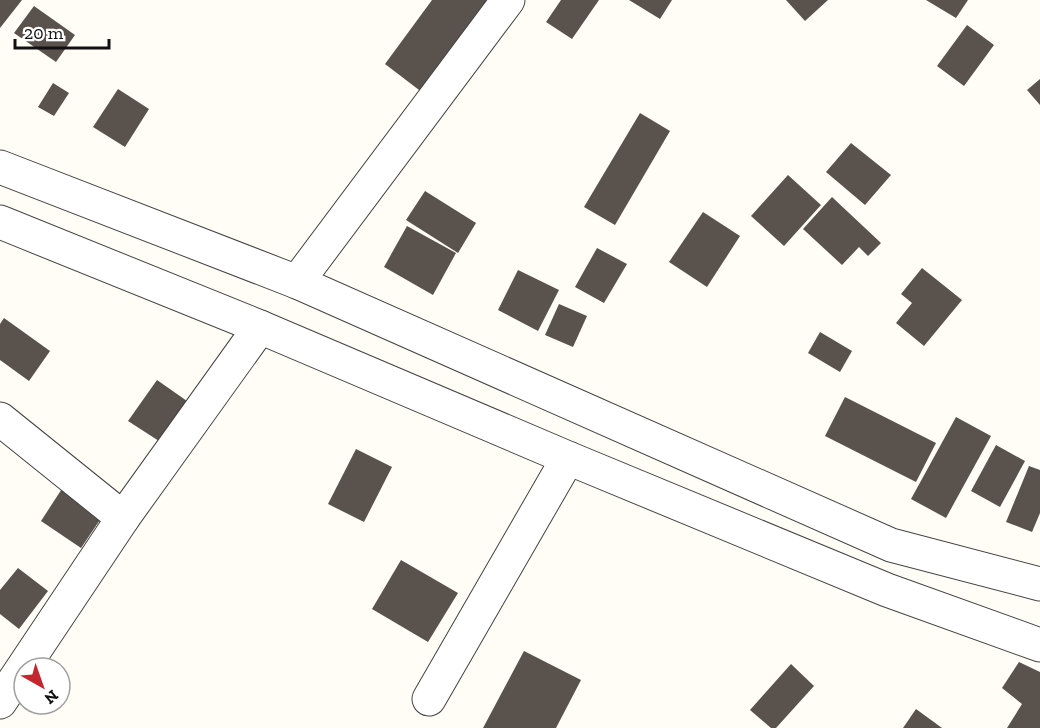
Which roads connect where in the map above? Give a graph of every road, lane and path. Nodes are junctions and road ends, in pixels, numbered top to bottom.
1 (508, 0) edge
2 (0, 167) edge
3 (0, 222) edge
4 (297, 282) junction
5 (260, 327) junction
6 (0, 419) edge
7 (568, 459) junction
8 (123, 518) junction
9 (1040, 584) edge
10 (1040, 645) edge
11 (429, 699) dead end
12 (0, 702) edge

1 - 4 street
2 - 4 street
3 - 5 street
4 - 9 street
5 - 7 street
5 - 8 street
6 - 8 street
7 - 10 street
7 - 11 street
8 - 12 street

